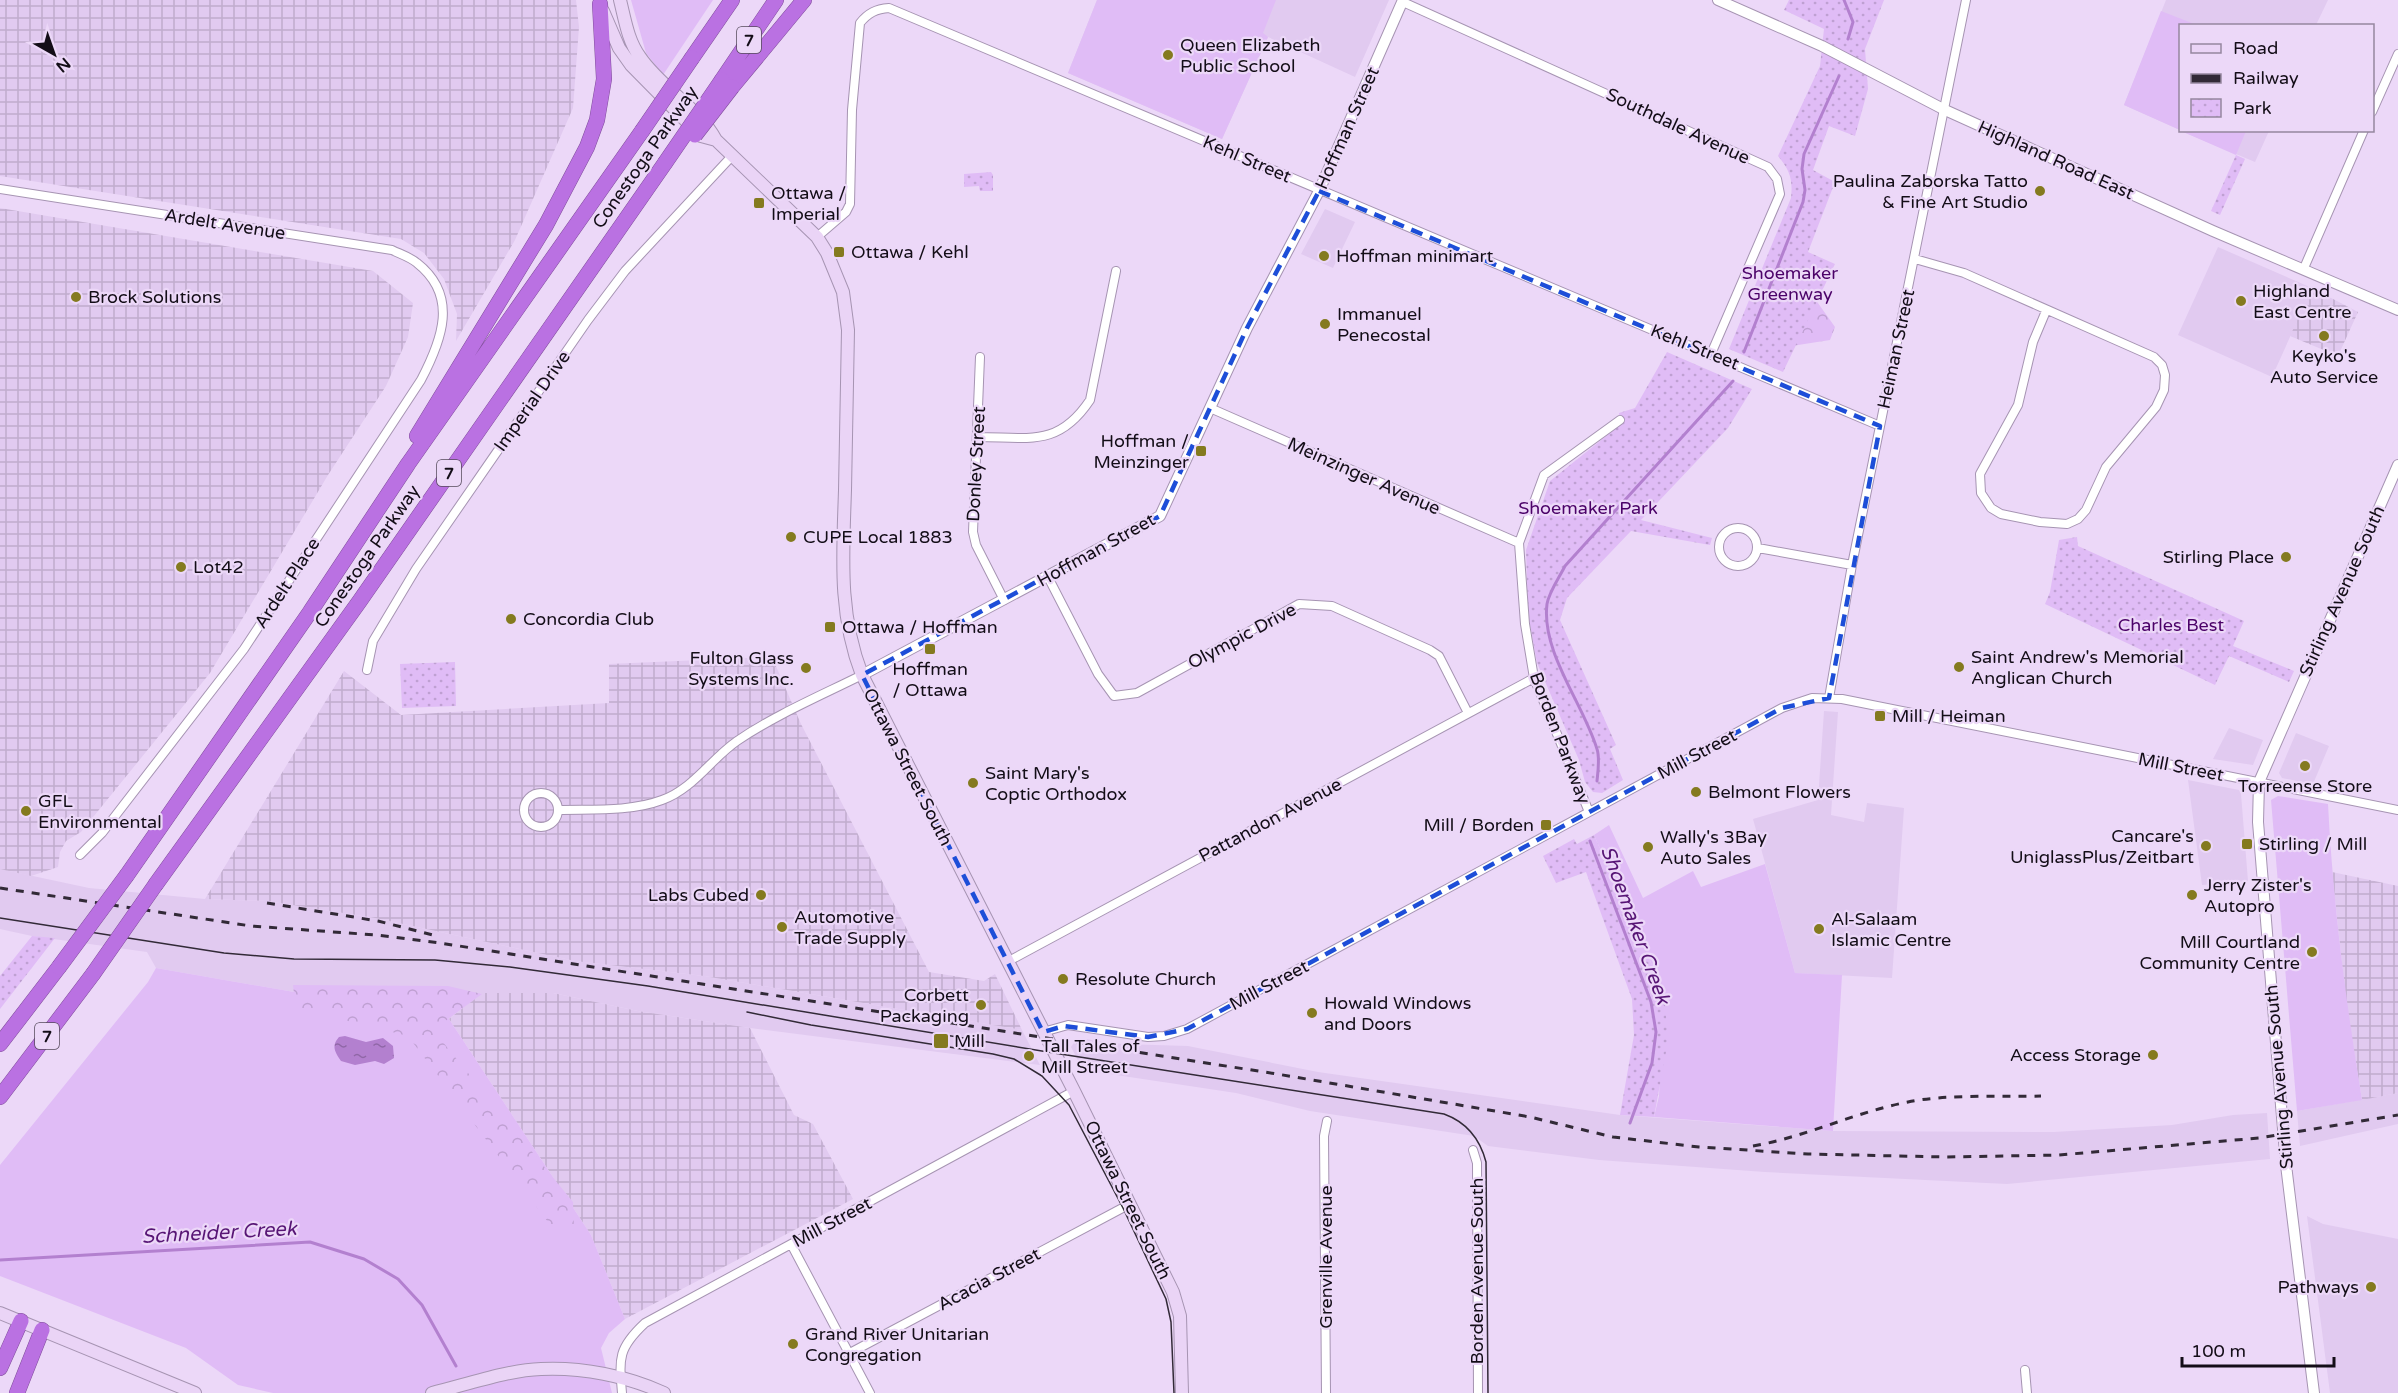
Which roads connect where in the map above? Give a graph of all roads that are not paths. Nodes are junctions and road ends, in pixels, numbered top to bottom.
1 (620, 0) edge
2 (732, 0) edge
3 (776, 0) edge
4 (804, 0) edge
5 (1718, 0) edge
6 (1966, 0) edge
7 (1403, 1) edge
8 (600, 2) edge
9 (2398, 54) edge
10 (727, 83) junction
11 (1945, 110) junction
12 (2374, 110) edge
13 (2363, 132) edge
14 (716, 140) junction
15 (732, 156) junction
16 (0, 189) edge
17 (1319, 190) junction
18 (817, 237) junction
19 (1914, 259) junction
20 (2304, 268) junction
21 (1116, 271) dead end
22 (436, 286) joint
23 (2398, 310) edge
24 (2046, 311) junction
25 (1711, 354) junction
26 (980, 357) dead end
27 (1209, 408) junction
28 (1620, 420) dead end
29 (1880, 426) junction
30 (977, 437) junction
31 (408, 464) junction
32 (2398, 465) edge
33 (1519, 543) junction
34 (1758, 548) junction
35 (1852, 565) junction
36 (1048, 577) junction
37 (1004, 600) junction
38 (367, 670) dead end
39 (862, 675) junction
40 (1534, 678) junction
41 (1829, 698) junction
42 (1468, 713) junction
43 (2259, 782) junction
44 (558, 810) junction
45 (2398, 810) edge
46 (1589, 812) junction
47 (80, 855) dead end
48 (1007, 962) junction
49 (1043, 1032) junction
50 (0, 1044) edge
51 (1074, 1091) junction
52 (0, 1097) edge
53 (1327, 1121) dead end
54 (1473, 1150) dead end
55 (1130, 1204) junction
56 (791, 1244) junction
57 (0, 1313) edge
58 (21, 1321) junction
59 (42, 1330) junction
60 (848, 1354) junction
61 (0, 1368) edge
62 (2025, 1370) dead end
63 (621, 1378) junction
64 (17, 1393) edge
65 (195, 1393) edge
66 (432, 1393) edge
67 (622, 1393) edge
68 (664, 1393) edge
69 (870, 1393) edge
70 (1182, 1393) edge
71 (1326, 1393) edge
72 (1478, 1393) edge
73 (2027, 1393) edge
74 (2314, 1393) edge

1 - 14 main road, Ottawa Street South
2 - 31 highway, Conestoga Parkway / 7, bridge
3 - 10 highway, Conestoga Parkway / 7
4 - 10 highway
5 - 11 street, Highland Road East
6 - 11 street, Heiman Street
7 - 17 street, Hoffman Street
7 - 25 street, Southdale Avenue
8 - 14 main road, Ottawa Street South
8 - 31 highway
9 - 12 street
10 - 52 highway, Conestoga Parkway / 7, bridge
11 - 19 street, Heiman Street
11 - 20 street, Highland Road East
13 - 20 street
14 - 15 main road, Ottawa Street South
15 - 18 main road, Ottawa Street South
15 - 38 street, Imperial Drive
16 - 22 street, Ardelt Avenue
17 - 18 street, Kehl Street
17 - 25 street, Kehl Street
17 - 27 street, Hoffman Street
18 - 39 main road, Ottawa Street South
19 - 24 street
19 - 29 street, Heiman Street
20 - 23 street, Highland Road East
21 - 30 street
22 - 47 street, Ardelt Place
24 - 24 street
25 - 29 street, Kehl Street
26 - 30 street, Donley Street
27 - 33 street, Meinzinger Avenue
27 - 36 street, Hoffman Street
28 - 33 street, Borden Parkway
29 - 35 street, Heiman Street
30 - 37 street, Donley Street
31 - 50 highway, Conestoga Parkway / 7, bridge
32 - 43 street, Stirling Avenue South
33 - 40 street, Borden Parkway
34 - 34 street
34 - 35 street
35 - 41 street, Heiman Street
36 - 37 street, Hoffman Street
36 - 42 street, Olympic Drive
37 - 39 street, Hoffman Street
39 - 44 street, Hoffman Street
39 - 48 main road, Ottawa Street South
40 - 42 street, Pattandon Avenue
40 - 46 street, Borden Parkway
41 - 43 street, Mill Street
41 - 46 street, Mill Street
42 - 48 street, Pattandon Avenue
43 - 45 street, Mill Street
43 - 74 street, Stirling Avenue South, bridge
44 - 44 street
46 - 49 street, Mill Street
48 - 49 main road, Ottawa Street South
49 - 51 main road, Ottawa Street South
51 - 55 main road, Ottawa Street South
51 - 56 street, Mill Street
53 - 71 street, Grenville Avenue
54 - 72 street, Borden Avenue South
55 - 60 street, Acacia Street
55 - 70 main road, Ottawa Street South
56 - 60 street
56 - 63 street, Mill Street
57 - 58 main road
58 - 59 main road
58 - 61 highway
59 - 64 highway
59 - 65 main road
60 - 69 street
62 - 73 street
63 - 66 main road
63 - 67 street, Mill Street
63 - 68 main road

